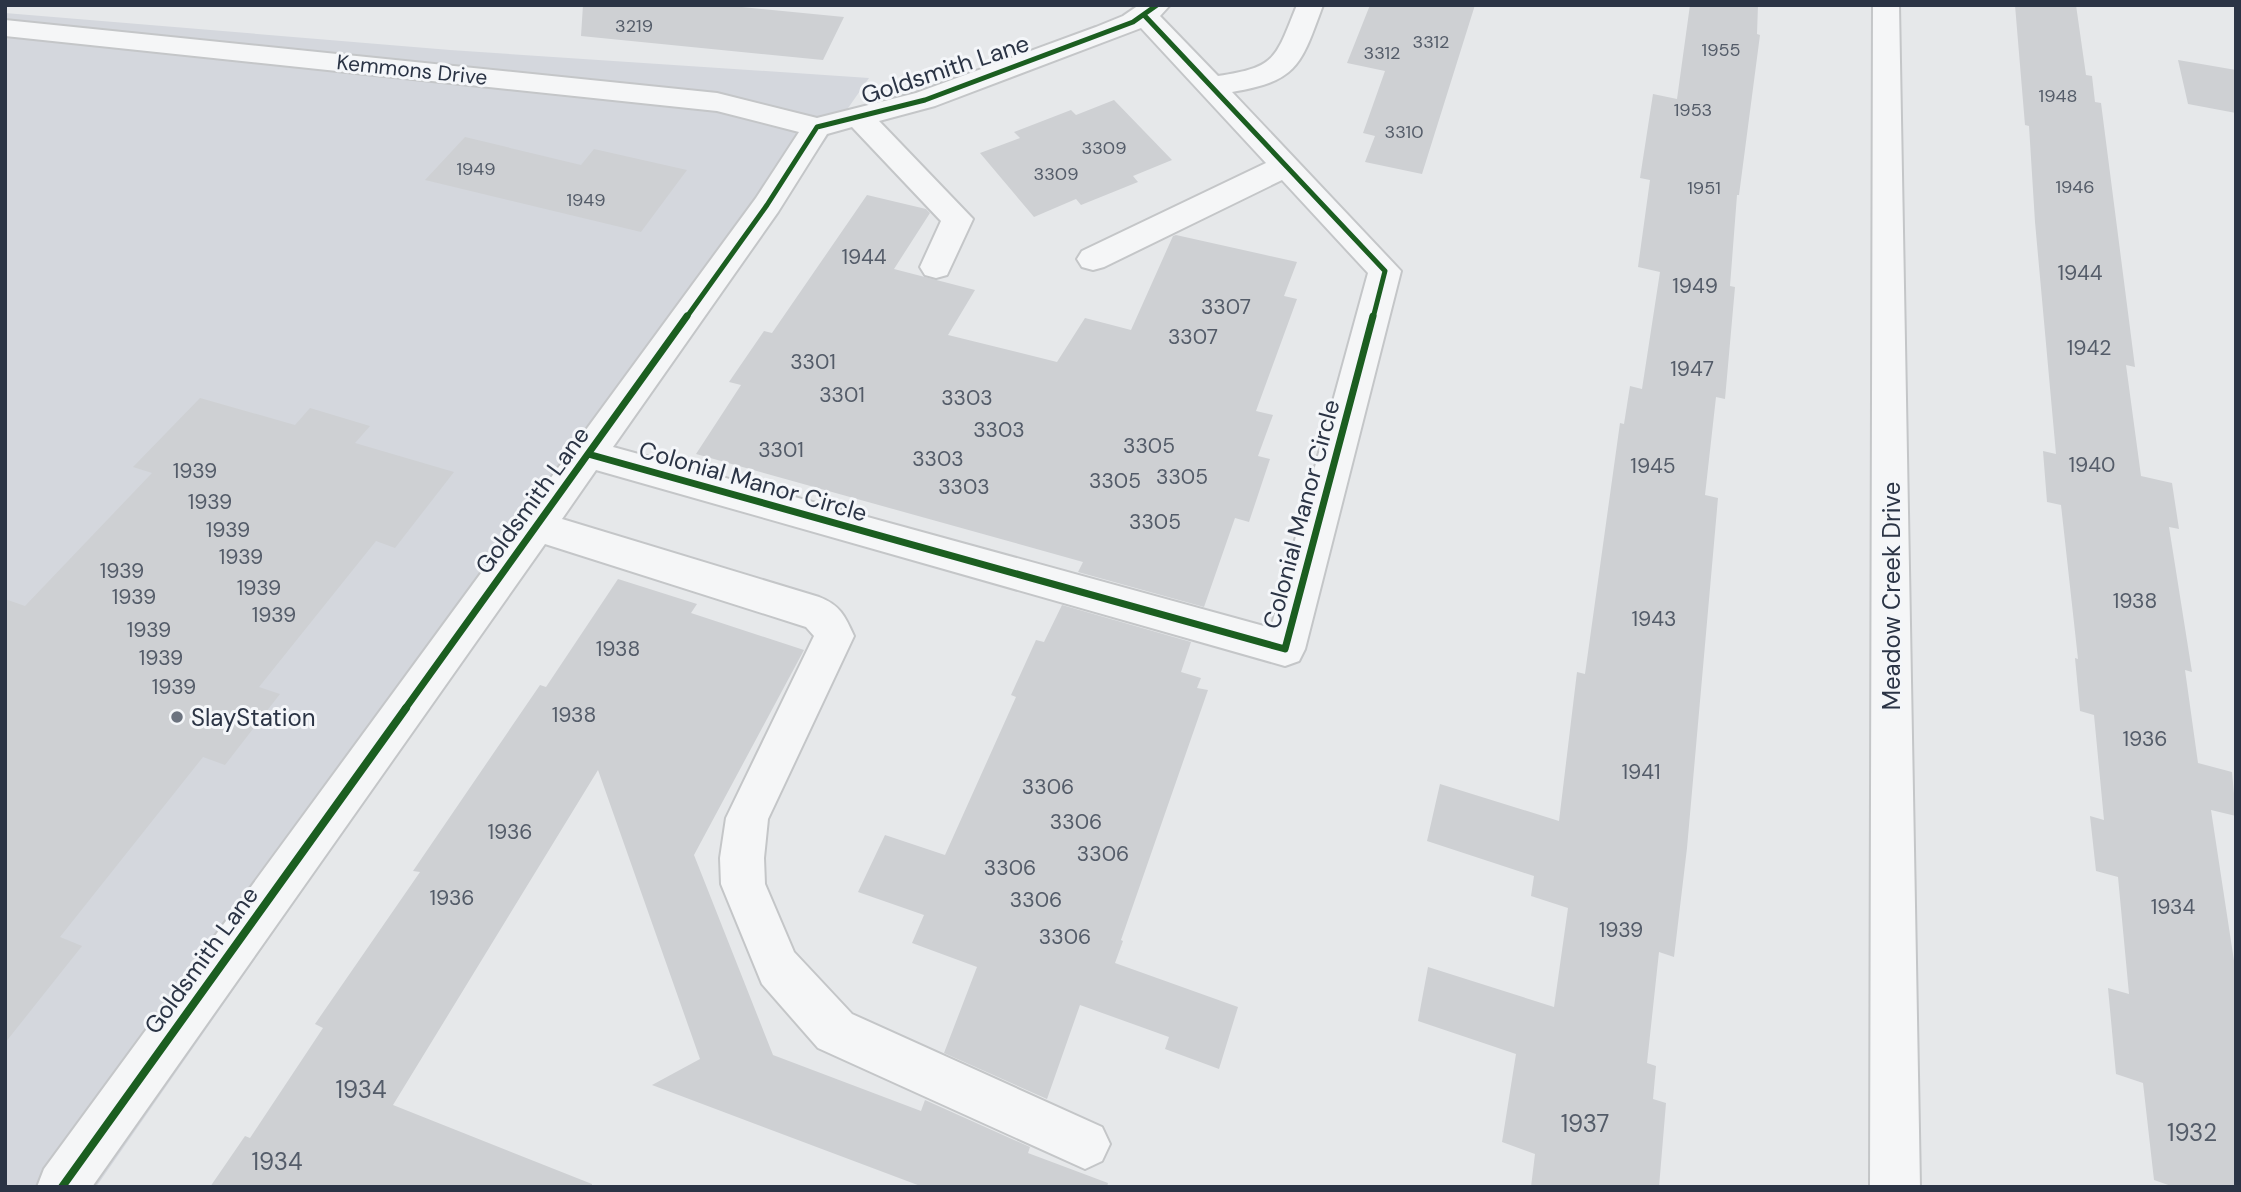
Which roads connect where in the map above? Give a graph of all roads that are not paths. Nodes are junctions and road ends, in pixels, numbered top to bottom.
1 (1310, 5) edge
2 (1886, 5) edge
3 (1151, 10) edge
4 (5, 28) edge
5 (1212, 86) junction
6 (860, 118) junction
7 (817, 127) junction
8 (1286, 166) junction
9 (1093, 259) dead end
10 (936, 267) dead end
11 (588, 454) junction
12 (537, 526) junction
13 (1085, 1144) dead end
14 (62, 1187) edge
15 (1895, 1187) edge

1 - 5 street
2 - 15 street, Meadow Creek Drive
3 - 5 street, Colonial Manor Circle
3 - 6 street, Goldsmith Lane
4 - 7 street, Kemmons Drive
5 - 8 street, Colonial Manor Circle
6 - 7 street, Goldsmith Lane
6 - 10 street
7 - 11 street, Goldsmith Lane
8 - 9 street
8 - 11 street, Colonial Manor Circle
11 - 12 street, Goldsmith Lane
12 - 13 street
12 - 14 street, Goldsmith Lane

